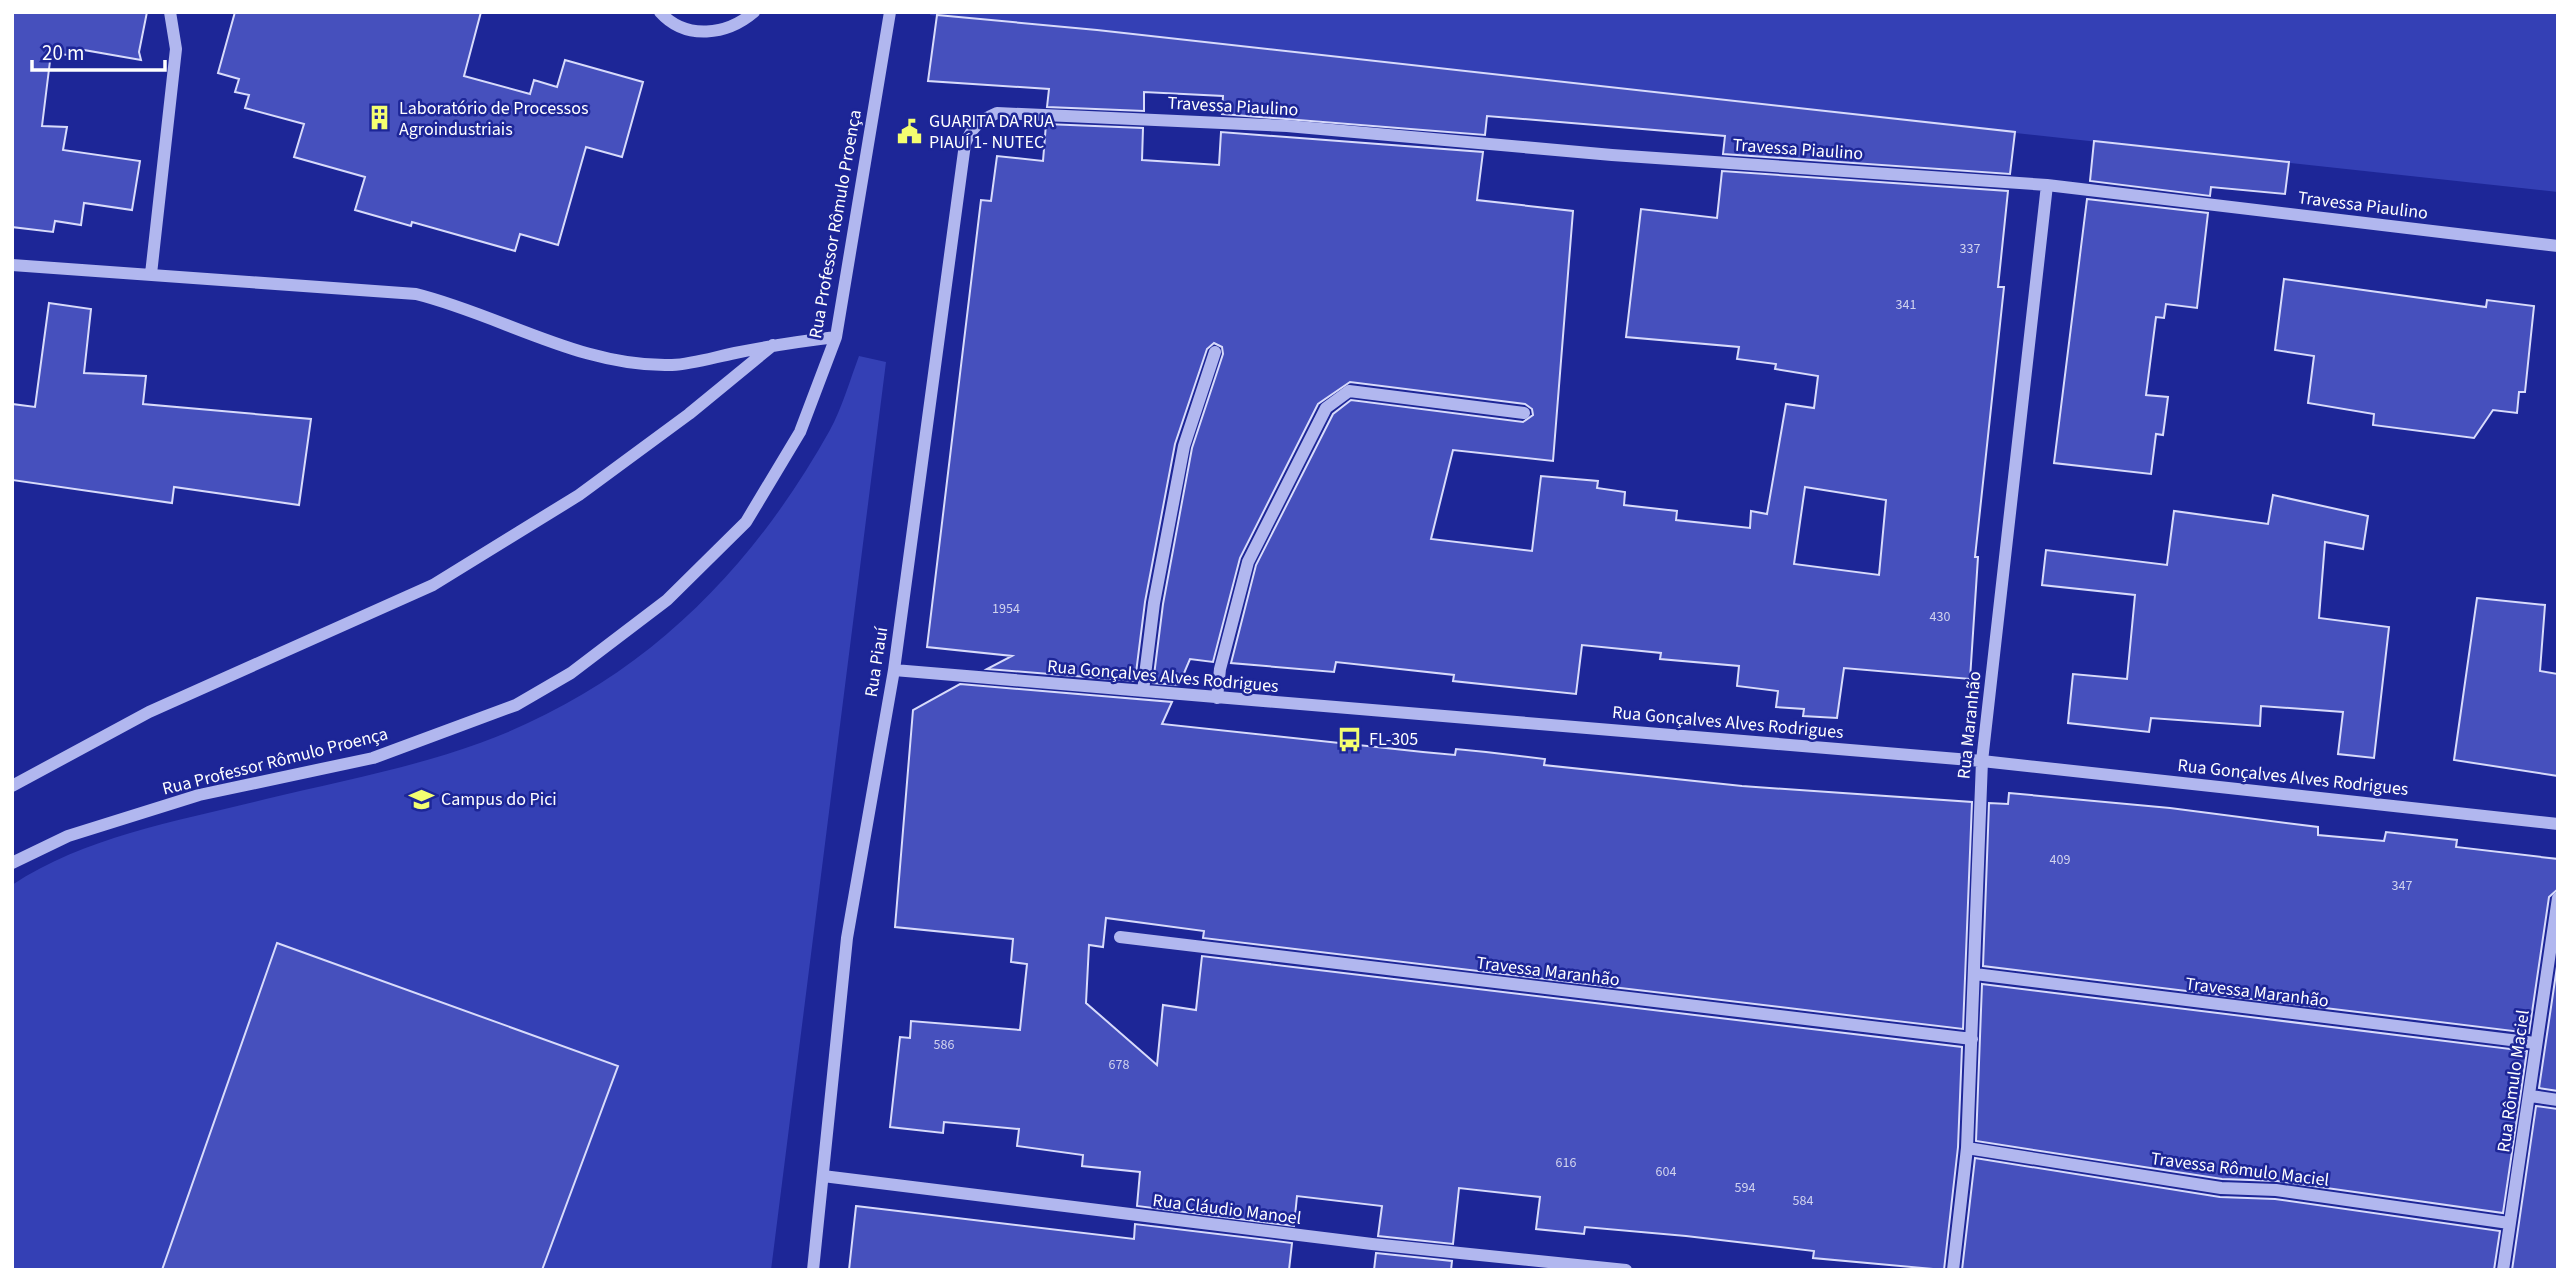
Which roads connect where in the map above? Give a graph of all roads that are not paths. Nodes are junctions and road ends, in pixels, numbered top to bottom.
1 (170, 12) edge
2 (660, 12) edge
3 (754, 12) edge
4 (890, 12) edge
5 (1034, 113) joint
6 (2047, 185) junction
7 (2558, 246) edge
8 (12, 265) edge
9 (150, 274) junction
10 (836, 337) junction
11 (773, 345) junction
12 (1215, 352) dead end
13 (1524, 413) dead end
14 (894, 670) junction
15 (1143, 691) junction
16 (1217, 698) junction
17 (1982, 761) junction
18 (12, 786) edge
19 (2558, 824) edge
20 (12, 863) edge
21 (2558, 898) edge
22 (1120, 937) dead end
23 (1975, 974) junction
24 (1972, 1039) junction
25 (2535, 1043) junction
26 (2531, 1096) junction
27 (2558, 1100) edge
28 (1967, 1148) junction
29 (823, 1176) junction
30 (2509, 1223) junction
31 (813, 1270) edge
32 (1626, 1270) edge
33 (1953, 1270) edge
34 (2503, 1270) edge

1 - 9 street
2 - 3 street
4 - 10 street, Rua Professor Rômulo Proença
5 - 6 street, Travessa Piaulino
5 - 14 street, Rua Piauí
6 - 7 street, Travessa Piaulino
6 - 17 street, Rua Maranhão
8 - 9 street
9 - 11 street
10 - 11 street
10 - 20 street, Rua Professor Rômulo Proença
11 - 18 street
12 - 15 street
13 - 16 street
14 - 15 street, Rua Gonçalves Alves Rodrigues
14 - 29 street, Rua Piauí
15 - 16 street, Rua Gonçalves Alves Rodrigues
16 - 17 street, Rua Gonçalves Alves Rodrigues
17 - 19 street, Rua Gonçalves Alves Rodrigues
17 - 23 street, Rua Maranhão
21 - 25 street, Rua Rômulo Maciel
22 - 24 street, Travessa Maranhão
23 - 24 street, Rua Maranhão
23 - 25 street, Travessa Maranhão
24 - 28 street, Rua Maranhão
25 - 26 street, Rua Rômulo Maciel
26 - 27 street
26 - 30 street, Rua Rômulo Maciel
28 - 30 street, Travessa Rômulo Maciel
28 - 33 street, Rua Maranhão
29 - 31 street, Rua Piauí
29 - 32 street, Rua Cláudio Manoel
30 - 34 street, Rua Rômulo Maciel

